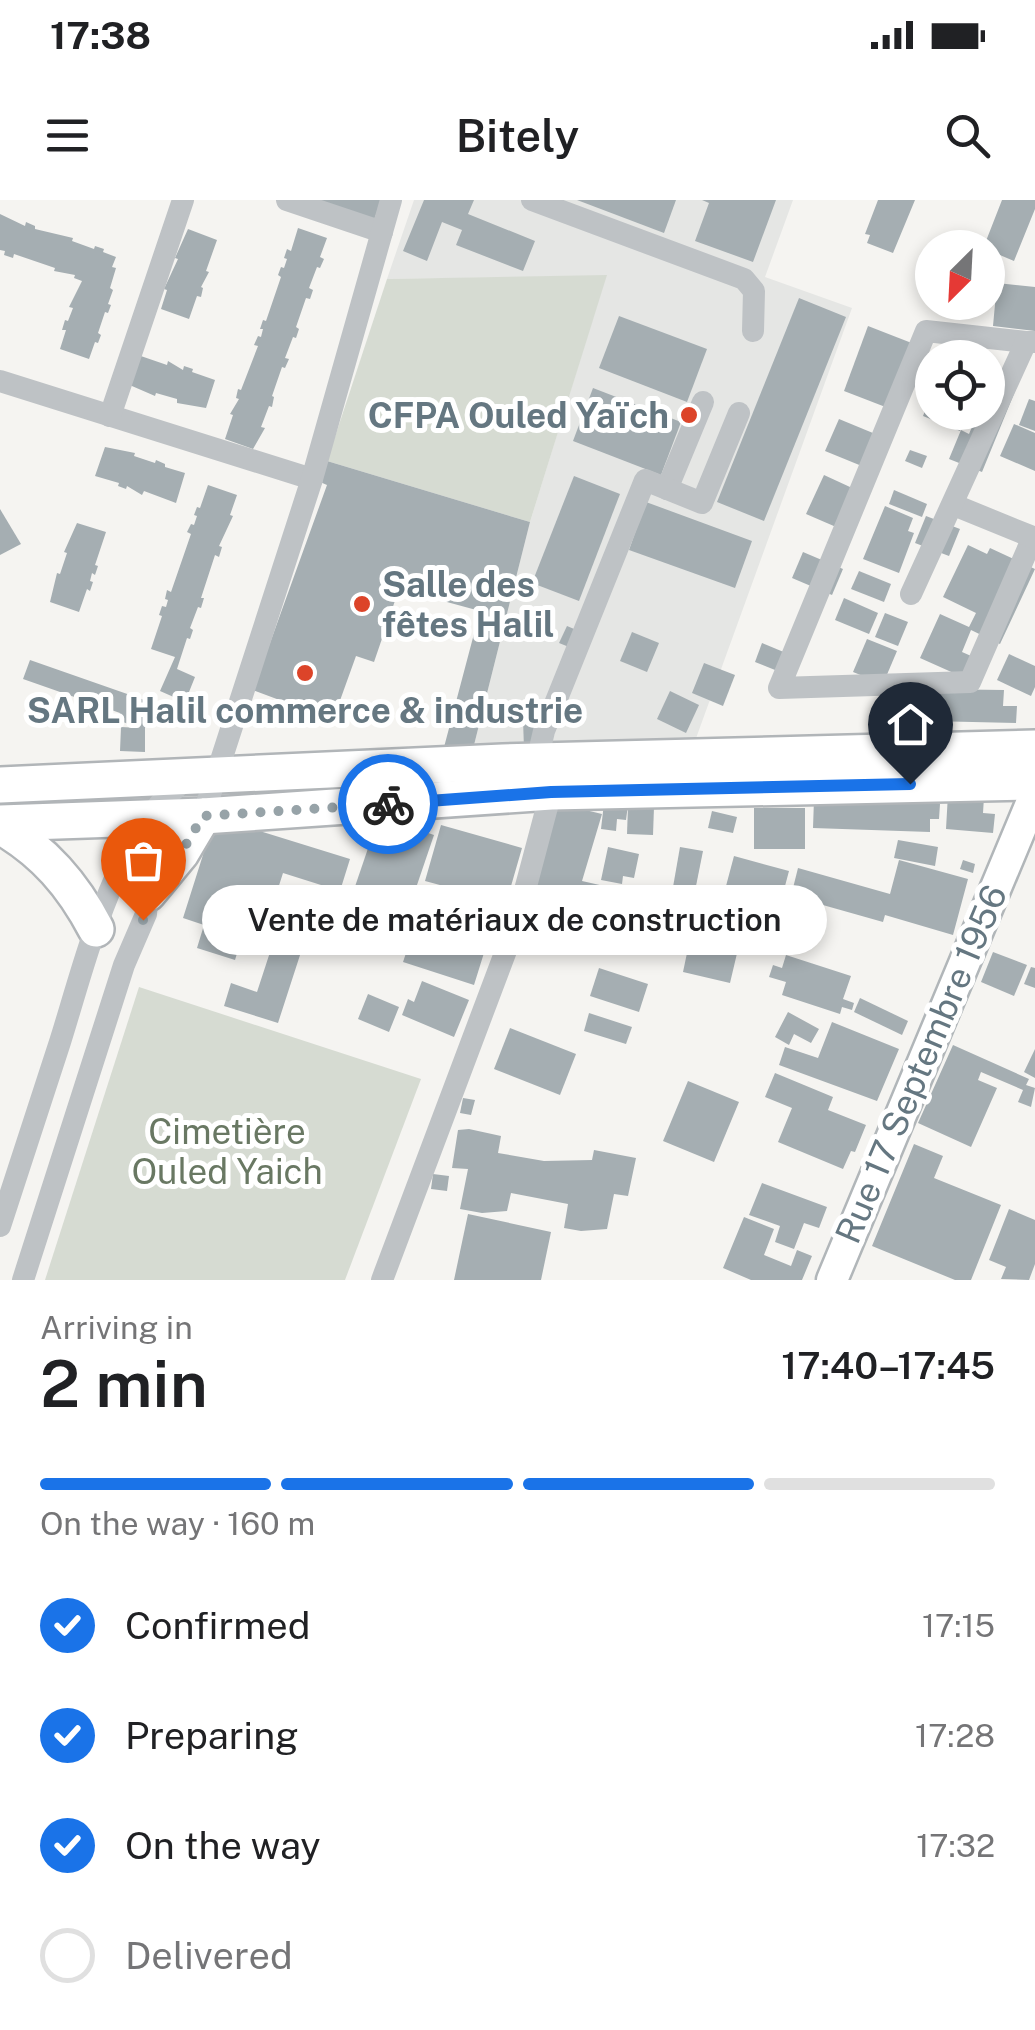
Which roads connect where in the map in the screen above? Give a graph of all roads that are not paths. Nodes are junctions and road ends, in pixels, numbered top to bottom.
1 (183, 200) edge
2 (287, 200) edge
3 (391, 200) edge
4 (532, 200) edge
5 (382, 232) junction
6 (753, 331) dead end
7 (1030, 342) edge
8 (0, 381) edge
9 (703, 402) dead end
10 (739, 413) dead end
11 (110, 416) junction
12 (312, 479) junction
13 (667, 489) junction
14 (954, 505) junction
15 (1034, 538) edge
16 (911, 594) dead end
17 (1035, 748) edge
18 (204, 775) junction
19 (544, 777) junction
20 (1035, 782) edge
21 (0, 785) edge
22 (1035, 794) edge
23 (203, 816) junction
24 (148, 818) junction
25 (0, 824) edge
26 (1028, 824) edge
27 (117, 876) junction
28 (148, 893) junction
29 (96, 929) junction
30 (11, 1156) edge
31 (0, 1226) edge
32 (23, 1280) edge
33 (382, 1280) edge
34 (832, 1280) edge

1 - 11 street
2 - 5 street
3 - 5 street
4 - 6 street
5 - 12 street
7 - 14 street
7 - 15 street
8 - 11 street
9 - 13 street
10 - 13 street
11 - 12 street
12 - 18 street
13 - 19 street
14 - 15 street
14 - 16 street
17 - 19 highway
18 - 19 highway
18 - 21 highway
18 - 23 street
18 - 24 street
19 - 20 highway
19 - 23 highway
19 - 33 street
22 - 26 main road, Rue 17 Septembre 1956
23 - 24 highway
23 - 28 highway
24 - 25 highway
24 - 27 street
25 - 29 highway
26 - 34 main road, Rue 17 Septembre 1956
27 - 28 street
27 - 29 street
28 - 32 street
29 - 30 street
30 - 31 street

